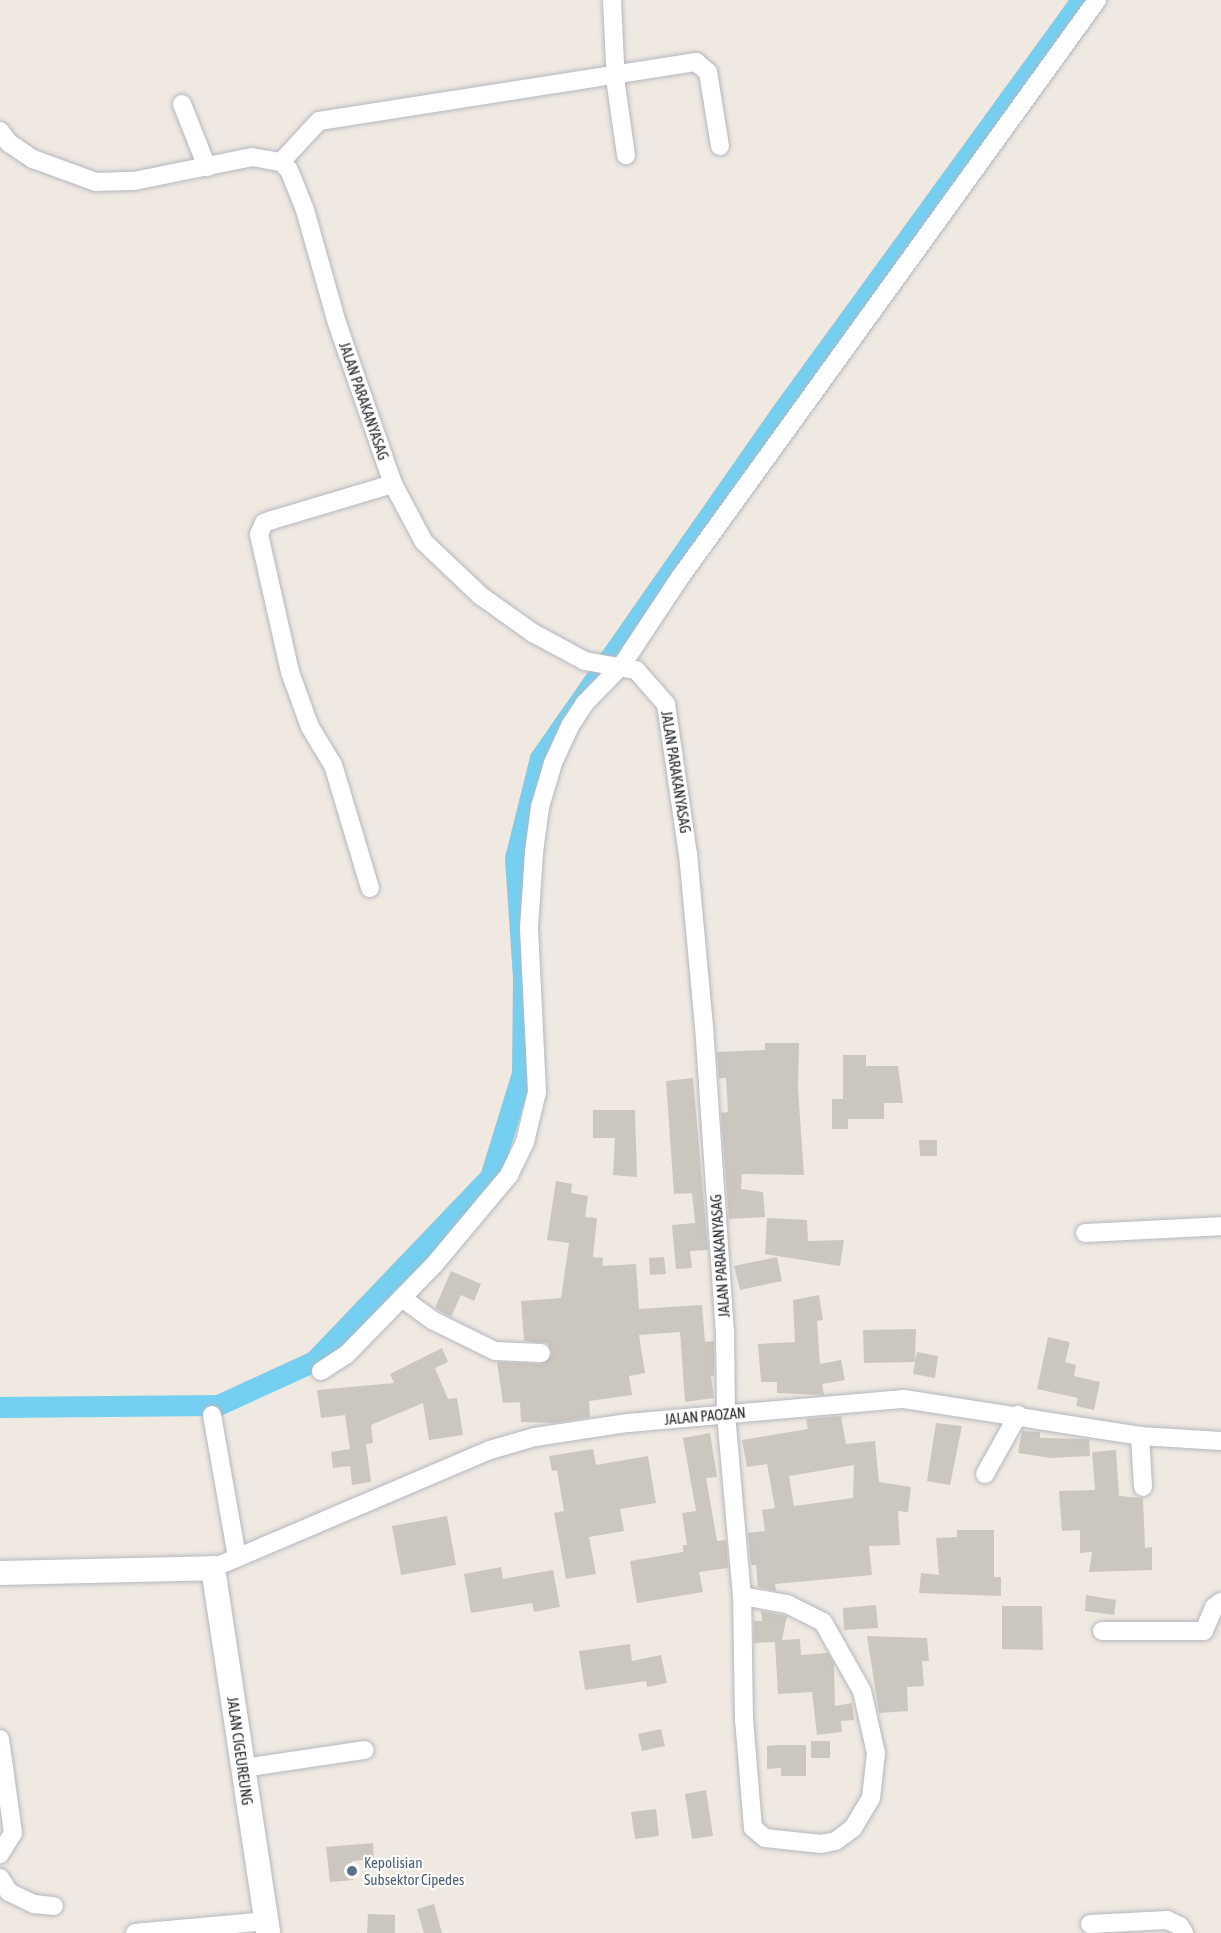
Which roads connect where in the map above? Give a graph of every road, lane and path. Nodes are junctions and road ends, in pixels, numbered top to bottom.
1 (612, 0) edge
2 (1097, 0) edge
3 (616, 75) junction
4 (182, 104) dead end
5 (0, 131) edge
6 (720, 146) dead end
7 (626, 155) dead end
8 (281, 162) junction
9 (207, 167) junction
10 (393, 484) junction
11 (616, 664) junction
12 (370, 888) dead end
13 (1221, 1226) edge
14 (1085, 1233) dead end
15 (402, 1298) junction
16 (541, 1353) dead end
17 (321, 1371) dead end
18 (726, 1414) junction
19 (1018, 1414) junction
20 (212, 1415) dead end
21 (1140, 1436) junction
22 (1221, 1441) edge
23 (985, 1474) dead end
24 (1143, 1487) dead end
25 (237, 1557) junction
26 (213, 1568) junction
27 (0, 1573) edge
28 (742, 1596) junction
29 (1221, 1602) edge
30 (1102, 1631) dead end
31 (0, 1739) edge
32 (365, 1750) dead end
33 (243, 1768) junction
34 (0, 1854) edge
35 (3, 1889) edge
36 (54, 1906) dead end
37 (1090, 1924) dead end
38 (267, 1927) edge
39 (135, 1933) edge
40 (1184, 1933) edge

1 - 3 street
2 - 11 street
3 - 6 street
3 - 7 street
3 - 8 street
4 - 9 street
5 - 9 street
8 - 9 street
8 - 10 street, JALAN PARAKANYASAG
10 - 11 street, JALAN PARAKANYASAG
10 - 12 street
11 - 15 street
11 - 18 street, JALAN PARAKANYASAG
13 - 14 street
15 - 16 street
15 - 17 street
18 - 19 street, JALAN PAOZAN
18 - 25 street, JALAN PAOZAN
18 - 28 street, JALAN PARAKANYASAG
19 - 21 street, JALAN PAOZAN
19 - 23 street
20 - 25 street
21 - 22 street, JALAN PAOZAN
21 - 24 street
25 - 26 street, JALAN PAOZAN
26 - 27 street
26 - 33 street, JALAN CIGEUREUNG
28 - 28 street, JALAN PARAKANYASAG
29 - 30 street
31 - 34 street
32 - 33 street
33 - 38 street, JALAN CIGEUREUNG
35 - 36 street
37 - 40 street
38 - 39 street

